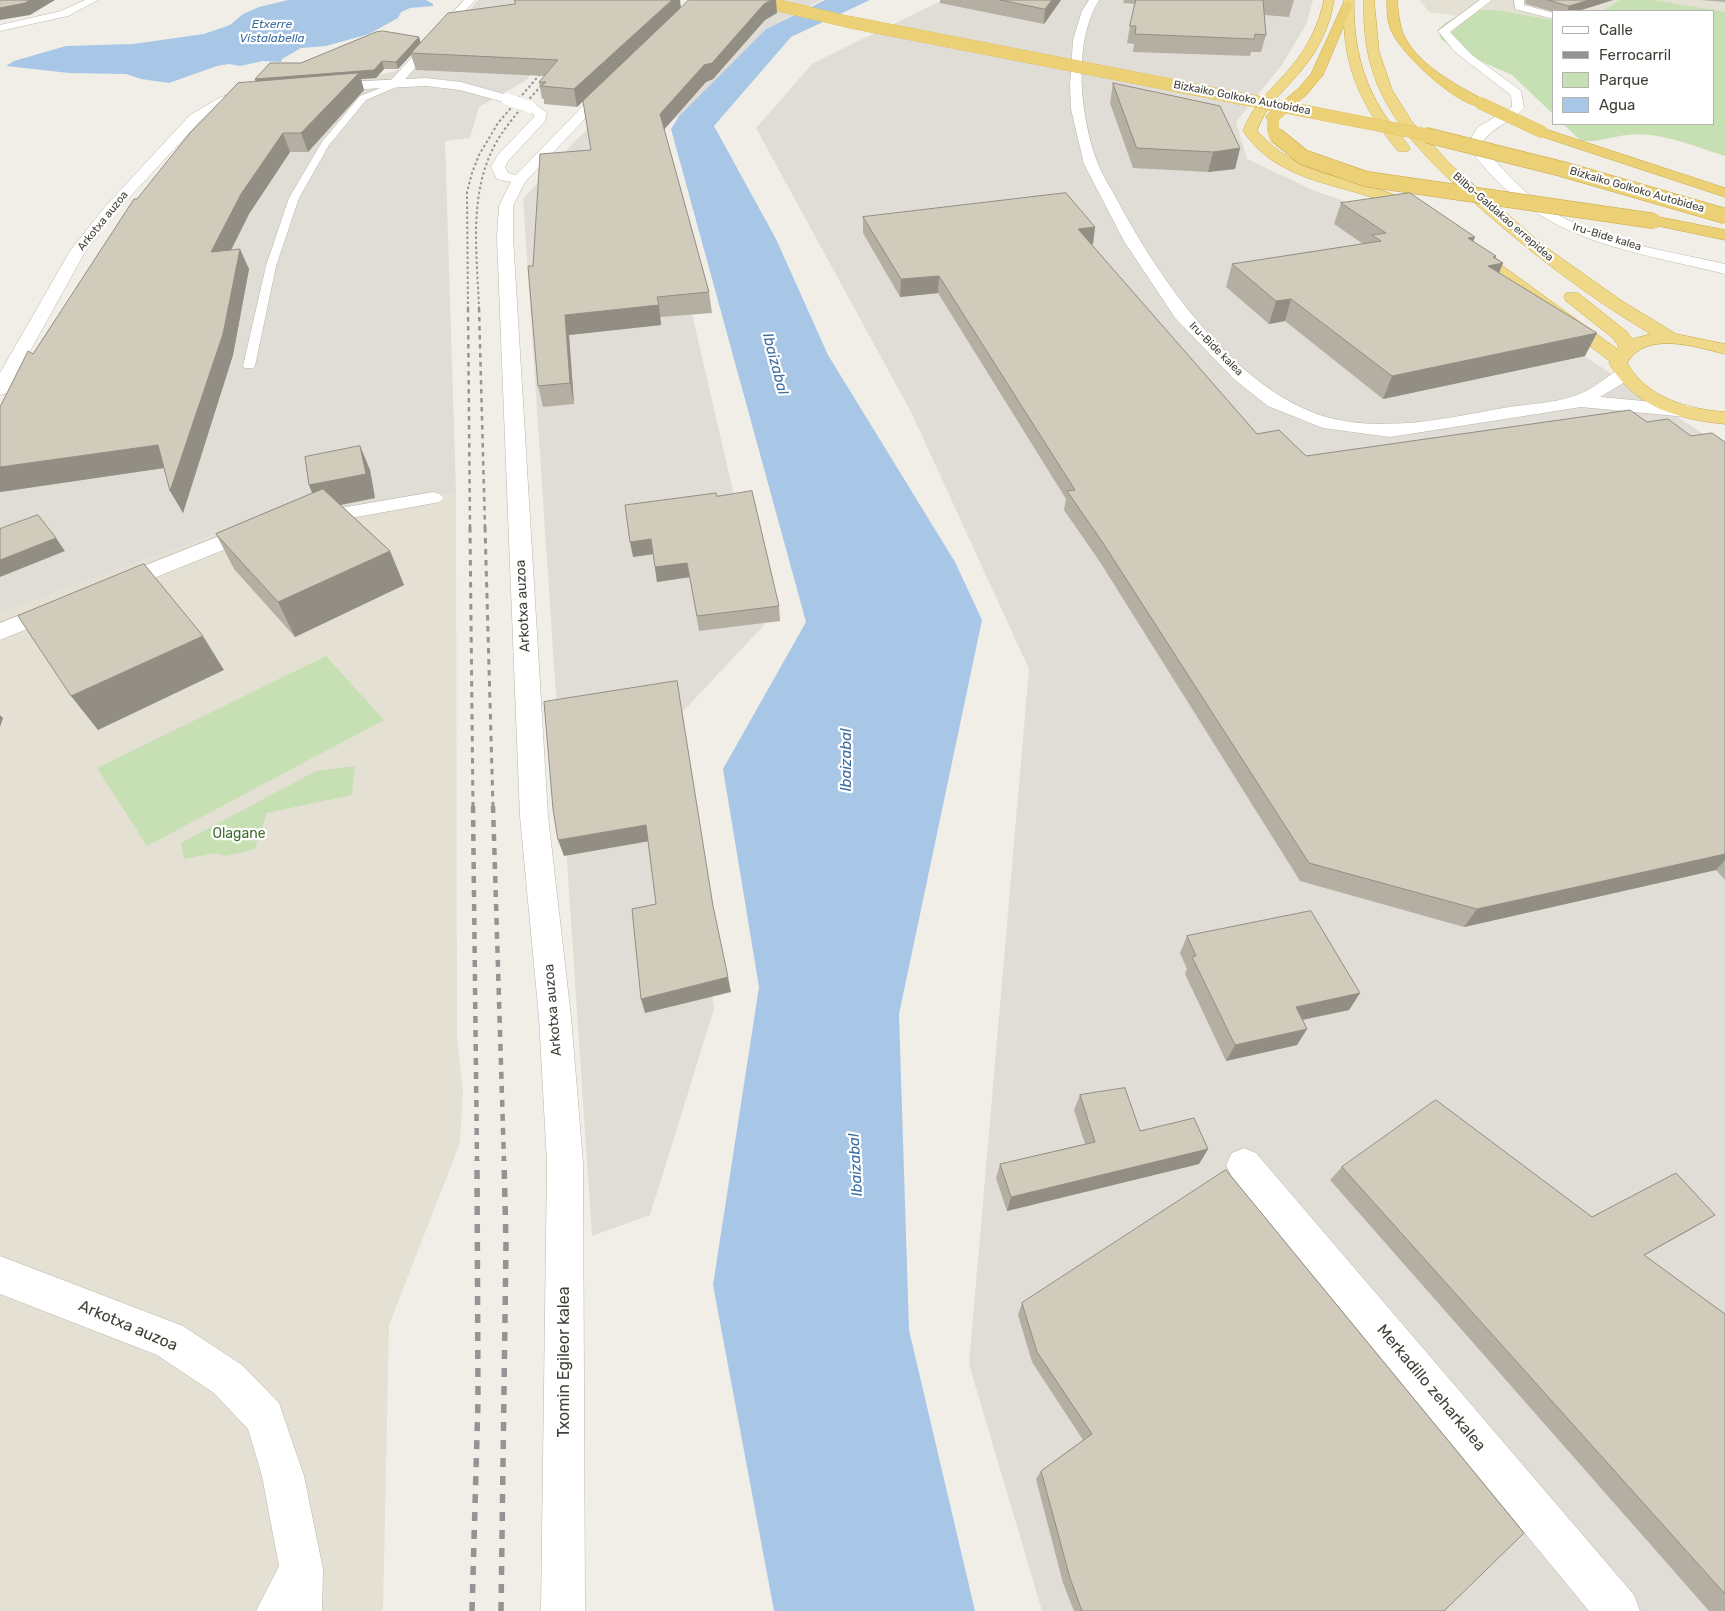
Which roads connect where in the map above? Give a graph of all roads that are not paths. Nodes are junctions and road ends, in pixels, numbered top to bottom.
1 (93, 0) edge
2 (470, 0) edge
3 (755, 0) edge
4 (801, 0) edge
5 (1094, 0) edge
6 (1329, 0) edge
7 (1369, 0) edge
8 (1392, 0) edge
9 (1487, 0) edge
10 (1519, 0) edge
11 (1349, 2) edge
12 (1552, 15) edge
13 (0, 28) edge
14 (620, 75) edge
15 (400, 82) junction
16 (310, 88) edge
17 (267, 91) edge
18 (1314, 99) dead end
19 (1361, 109) dead end
20 (1447, 127) dead end
21 (1466, 131) dead end
22 (1493, 138) dead end
23 (1412, 158) dead end
24 (1586, 160) dead end
25 (1424, 172) dead end
26 (518, 180) junction
27 (1725, 193) edge
28 (1725, 199) edge
29 (1456, 204) dead end
30 (1725, 216) edge
31 (1428, 220) edge
32 (1725, 235) edge
33 (1458, 241) edge
34 (1725, 269) edge
35 (1562, 290) dead end
36 (1670, 338) junction
37 (1725, 349) edge
38 (1623, 361) junction
39 (249, 366) dead end
40 (0, 389) edge
41 (1581, 401) junction
42 (1687, 411) junction
43 (1725, 418) edge
44 (434, 498) dead end
45 (91, 603) junction
46 (0, 632) edge
47 (0, 642) edge
48 (562, 1113) joint
49 (1244, 1165) dead end
50 (0, 1275) edge
51 (301, 1568) junction
52 (278, 1611) edge
53 (300, 1611) edge
54 (563, 1611) edge
55 (1618, 1611) edge

1 - 13 street
2 - 15 street
3 - 30 highway, Bizkaiko Golkoko Autobidea, bridge
4 - 18 highway, Bizkaiko Golkoko Autobidea
5 - 41 street, Iru-Bide kalea
6 - 31 highway
7 - 36 highway, Bilbo-Galdakao errepidea
8 - 27 highway, bridge
9 - 34 street, Iru-Bide kalea
10 - 12 street
11 - 23 highway
11 - 32 highway, bridge
14 - 26 street, Arkotxa auzoa
15 - 16 street
15 - 26 street, bridge
15 - 39 lane
17 - 40 street, Arkotxa auzoa
19 - 20 highway
21 - 22 highway
24 - 28 highway, Bizkaiko Golkoko Autobidea
25 - 29 highway, Bilbo-Galdakao errepidea
26 - 48 street, Arkotxa auzoa
33 - 38 highway
35 - 38 highway
36 - 37 highway
36 - 38 highway
38 - 41 street
38 - 42 highway
41 - 42 street
42 - 43 highway
44 - 45 street
45 - 46 street
45 - 47 street
48 - 54 street, Txomin Egileor kalea
49 - 55 street, Merkadillo zeharkalea
50 - 51 street, Arkotxa auzoa
51 - 52 street
51 - 53 street

